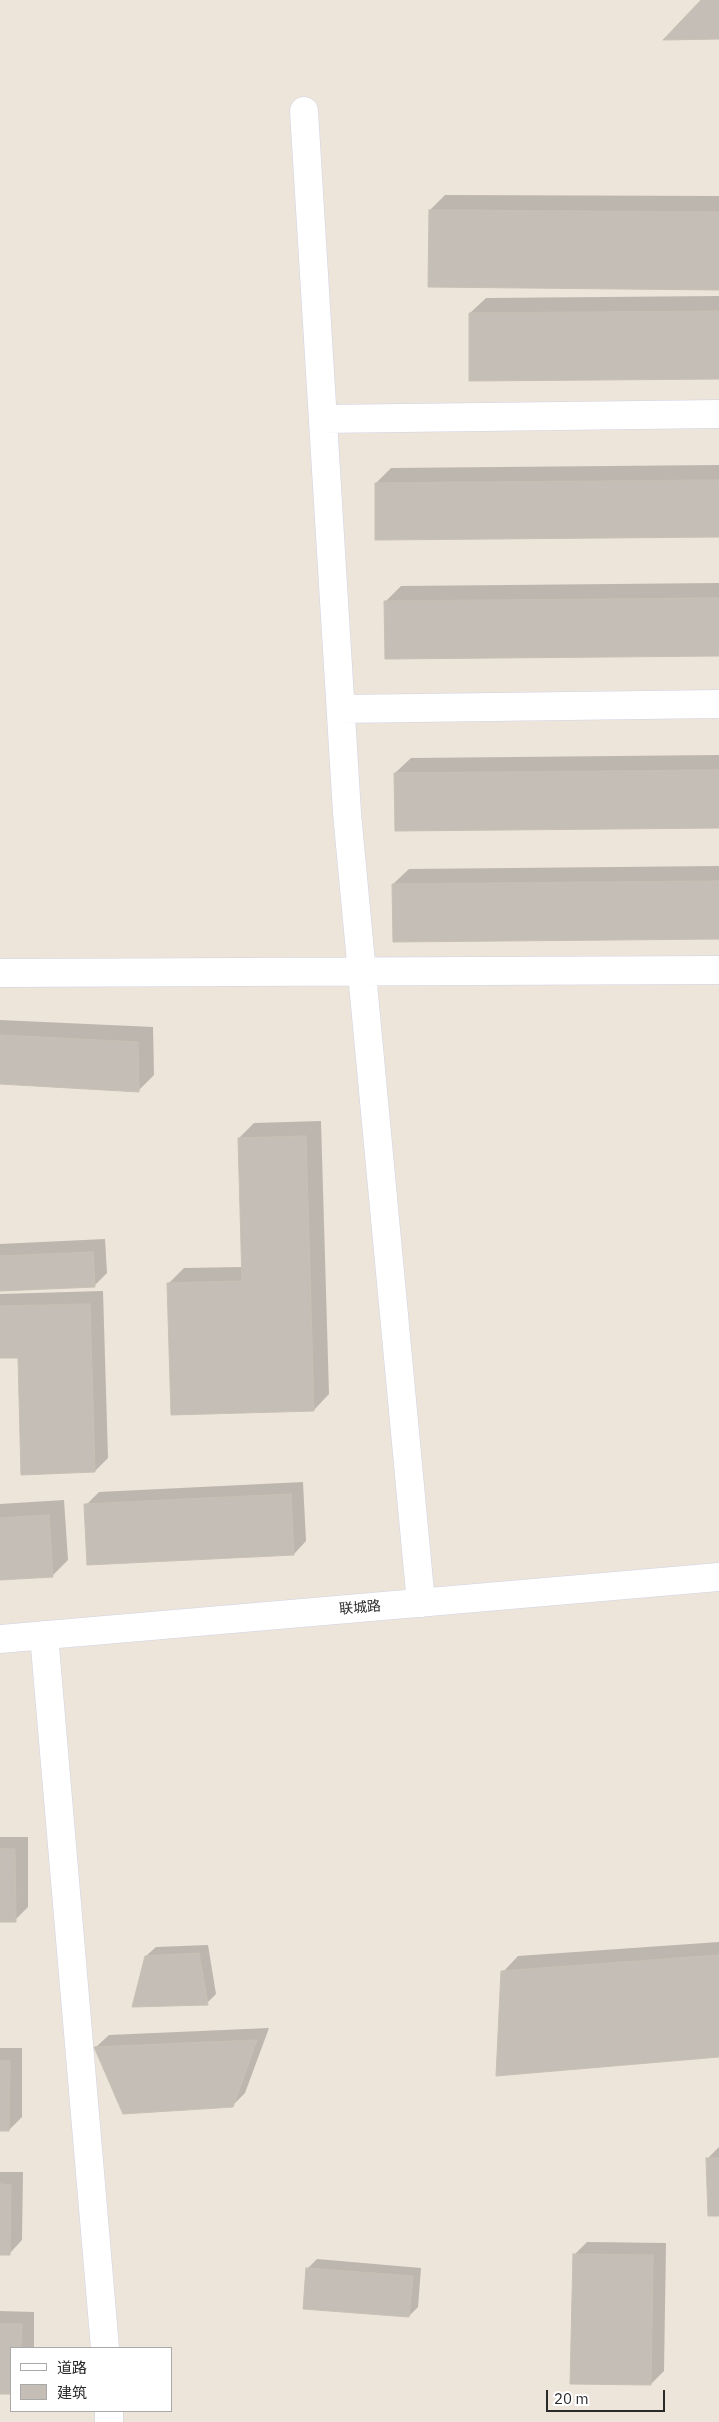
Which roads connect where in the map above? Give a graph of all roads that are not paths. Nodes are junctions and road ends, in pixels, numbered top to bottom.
1 (304, 111) dead end
2 (719, 414) edge
3 (324, 418) junction
4 (719, 704) edge
5 (341, 709) junction
6 (719, 970) edge
7 (362, 972) junction
8 (0, 973) edge
9 (719, 1577) edge
10 (422, 1603) junction
11 (44, 1635) junction
12 (0, 1639) edge
13 (105, 2347) edge

1 - 3 street
2 - 3 street
3 - 5 street
4 - 5 street
5 - 7 street
6 - 7 street
7 - 8 street
7 - 10 street
9 - 10 street, 联城路
10 - 11 street, 联城路
11 - 12 street, 联城路
11 - 13 street

